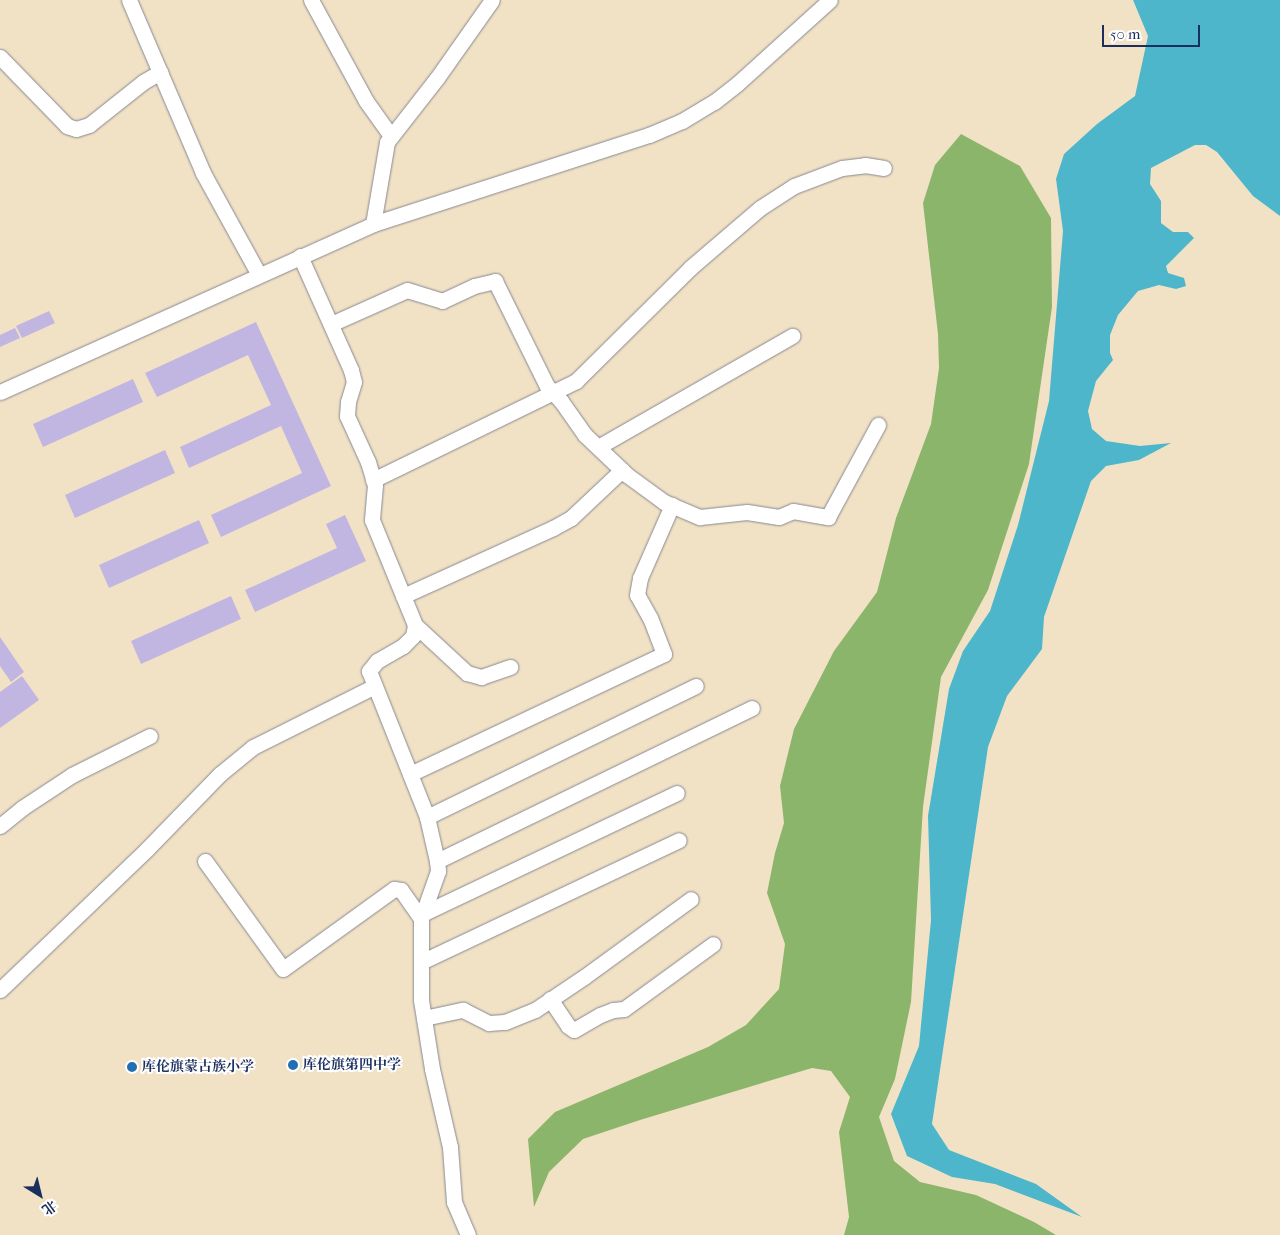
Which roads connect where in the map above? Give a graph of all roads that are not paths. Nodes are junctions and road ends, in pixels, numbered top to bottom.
1 (129, 0) edge
2 (311, 0) edge
3 (492, 0) edge
4 (830, 0) edge
5 (0, 57) edge
6 (160, 72) junction
7 (391, 136) junction
8 (884, 168) dead end
9 (373, 224) junction
10 (300, 256) junction
11 (259, 275) junction
12 (331, 324) junction
13 (792, 336) dead end
14 (0, 392) edge
15 (553, 392) junction
16 (878, 425) dead end
17 (598, 447) junction
18 (622, 470) junction
19 (373, 480) junction
20 (672, 505) junction
21 (403, 596) junction
22 (415, 625) junction
23 (510, 666) dead end
24 (375, 686) junction
25 (696, 686) dead end
26 (752, 708) dead end
27 (150, 736) dead end
28 (410, 774) junction
29 (677, 793) dead end
30 (427, 817) junction
31 (0, 826) edge
32 (679, 840) dead end
33 (206, 861) dead end
34 (437, 861) junction
35 (691, 899) dead end
36 (422, 916) junction
37 (713, 944) dead end
38 (421, 962) junction
39 (0, 990) edge
40 (550, 999) junction
41 (424, 1018) junction
42 (468, 1235) edge

1 - 6 street
2 - 7 street
3 - 7 street
4 - 9 street
5 - 6 street
6 - 11 street
7 - 9 street
8 - 15 street
9 - 10 street
10 - 11 street
10 - 12 street
11 - 14 street
12 - 15 street
12 - 19 street
13 - 17 street
15 - 17 street
15 - 19 street
16 - 20 street
17 - 18 street
18 - 20 street
18 - 21 street
19 - 21 street
20 - 28 street
21 - 22 street
22 - 23 street
22 - 24 street
24 - 28 street
24 - 39 street
25 - 30 street
26 - 34 street
27 - 31 street
28 - 30 street
29 - 36 street
30 - 34 street
32 - 38 street
33 - 36 street
34 - 36 street
35 - 40 street
36 - 38 street
37 - 40 street
38 - 41 street
40 - 41 street
41 - 42 street

